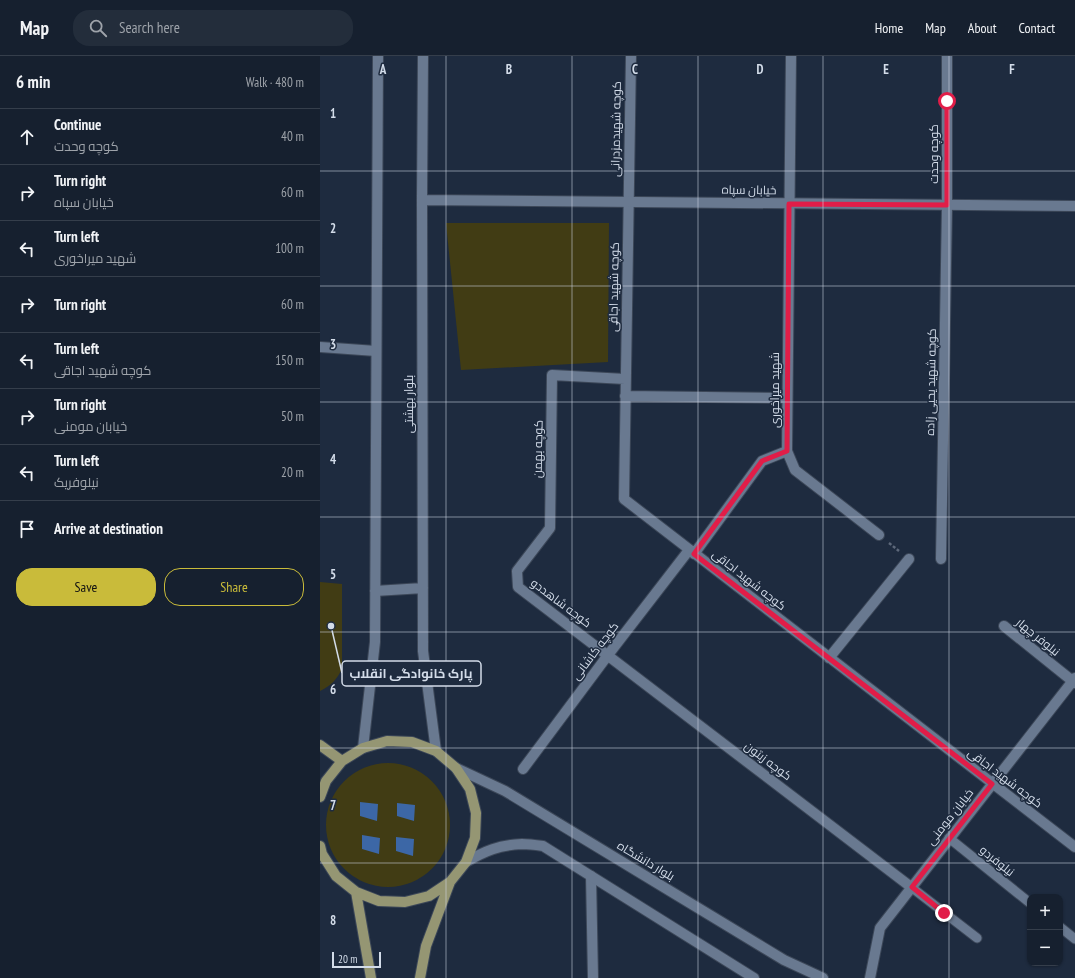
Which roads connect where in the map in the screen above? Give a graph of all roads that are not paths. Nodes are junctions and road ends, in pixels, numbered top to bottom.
1 (378, 56) edge
2 (423, 56) edge
3 (631, 56) edge
4 (791, 56) edge
5 (947, 56) edge
6 (422, 200) junction
7 (628, 202) junction
8 (789, 204) junction
9 (947, 205) junction
10 (1075, 206) edge
11 (320, 347) edge
12 (376, 351) junction
13 (626, 379) junction
14 (625, 396) junction
15 (788, 398) junction
16 (787, 451) junction
17 (878, 535) dead end
18 (691, 552) junction
19 (909, 559) dead end
20 (940, 560) dead end
21 (518, 587) joint
22 (422, 588) junction
23 (375, 591) junction
24 (1004, 626) dead end
25 (608, 655) junction
26 (829, 658) junction
27 (1074, 681) edge
28 (320, 745) edge
29 (363, 748) junction
30 (436, 751) junction
31 (342, 761) junction
32 (456, 768) junction
33 (523, 770) dead end
34 (992, 784) junction
35 (320, 797) edge
36 (950, 838) junction
37 (1075, 847) edge
38 (321, 851) edge
39 (466, 862) junction
40 (591, 876) junction
41 (450, 882) junction
42 (912, 887) junction
43 (356, 892) junction
44 (1027, 901) edge
45 (1063, 929) edge
46 (977, 938) dead end
47 (1075, 939) edge
48 (371, 978) edge
49 (420, 978) edge
50 (593, 978) edge
51 (754, 978) edge
52 (823, 978) edge
53 (870, 978) edge

1 - 12 street
2 - 6 street, بلوار بهشتی
3 - 7 street, کوچه شهیدمزدرانی
4 - 8 street, شهید میراخوری
5 - 9 street, کوچه وحدت
6 - 7 street, خیابان سپاه
6 - 22 street, بلوار بهشتی
7 - 8 street, خیابان سپاه
7 - 13 street, کوچه شهید اجاقی
8 - 9 street, خیابان سپاه
8 - 15 street, شهید میراخوری
9 - 10 street, خیابان سپاه
9 - 20 street, کوچه شهید یحیی زاده
11 - 12 street
12 - 23 street
13 - 14 street, کوچه شهید اجاقی
13 - 21 street, کوچه بهمن
14 - 15 street
14 - 18 street, کوچه شهید اجاقی
15 - 16 street, شهید میراخوری
16 - 17 street, شهید میراخوری
16 - 18 street, کوچه کاشانی
18 - 25 street, کوچه کاشانی
18 - 26 street, کوچه شهید اجاقی
19 - 26 street
21 - 25 street, کوچه شاهددو
22 - 23 street
22 - 30 street, بلوار بهشتی
23 - 29 street
24 - 27 street, نیلوفر چهار
25 - 33 street, کوچه کاشانی
25 - 42 street, کوچه زیتون
26 - 34 street, کوچه شهید اجاقی
27 - 34 street, خیابان مومنی
28 - 31 main road
29 - 30 main road
29 - 31 main road
30 - 32 main road
31 - 35 main road
32 - 39 main road
32 - 52 street, بلوار دانشگاه
34 - 36 street, خیابان مومنی
34 - 37 street, کوچه شهید اجاقی
36 - 42 street, خیابان مومنی
36 - 44 lane, نیلوفردو
38 - 43 main road
39 - 40 street
39 - 41 main road
40 - 50 street
40 - 51 street
41 - 43 main road
41 - 49 main road
42 - 46 lane
42 - 53 street, خیابان مومنی
43 - 48 main road
45 - 47 lane

